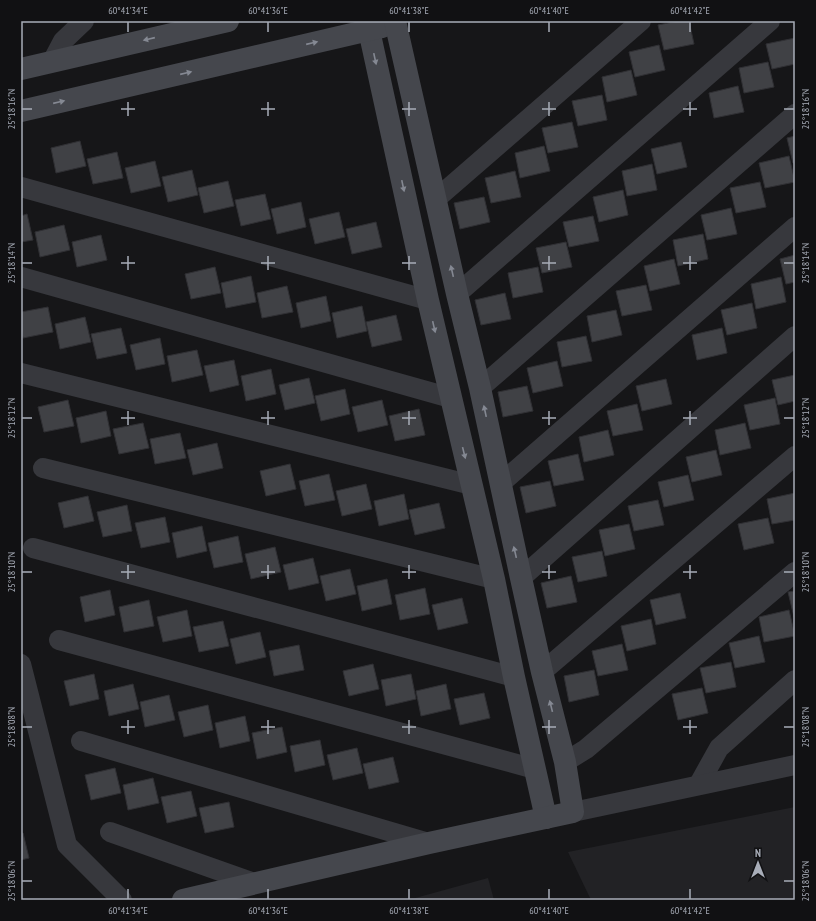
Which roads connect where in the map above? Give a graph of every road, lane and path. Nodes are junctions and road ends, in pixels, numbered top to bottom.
1 (84, 21) edge
2 (228, 21) edge
3 (641, 21) edge
4 (770, 21) edge
5 (399, 22) edge
6 (368, 25) edge
7 (52, 62) junction
8 (21, 68) edge
9 (21, 111) edge
10 (795, 114) edge
11 (21, 187) edge
12 (436, 199) junction
13 (795, 227) edge
14 (21, 277) edge
15 (457, 294) junction
16 (428, 300) junction
17 (795, 336) edge
18 (21, 372) edge
19 (480, 388) junction
20 (451, 398) junction
21 (795, 456) edge
22 (43, 468) dead end
23 (500, 484) junction
24 (472, 485) junction
25 (33, 548) dead end
26 (795, 572) edge
27 (521, 578) junction
28 (494, 579) junction
29 (59, 640) dead end
30 (21, 664) edge
31 (542, 672) junction
32 (514, 677) junction
33 (795, 680) edge
34 (81, 742) dead end
35 (565, 762) junction
36 (795, 765) edge
37 (535, 769) junction
38 (699, 784) junction
39 (573, 812) junction
40 (546, 818) junction
41 (110, 832) dead end
42 (429, 843) junction
43 (254, 883) junction
44 (122, 900) edge
45 (183, 900) edge

1 - 7 street
2 -> 7 street
3 - 12 street
4 - 15 street
5 - 6 street
5 - 12 street
9 -> 6 street
6 -> 16 street
7 - 8 street
10 - 19 street
11 - 16 street
15 -> 12 street
13 - 23 street
14 - 20 street
15 - 19 street
16 -> 20 street
17 - 27 street
18 - 24 street
23 -> 19 street
20 -> 24 street
21 - 31 street
22 - 28 street
27 -> 23 street
24 - 28 street
25 - 32 street
26 - 35 street
27 - 31 street
28 - 32 street
29 - 37 street
30 - 44 street
35 -> 31 street
32 - 37 street
33 - 38 street
34 - 42 street
35 - 39 street
36 - 38 street
37 - 40 street
38 - 39 street
39 - 40 street
40 - 42 street
41 - 43 street
42 - 43 street
43 - 45 street

